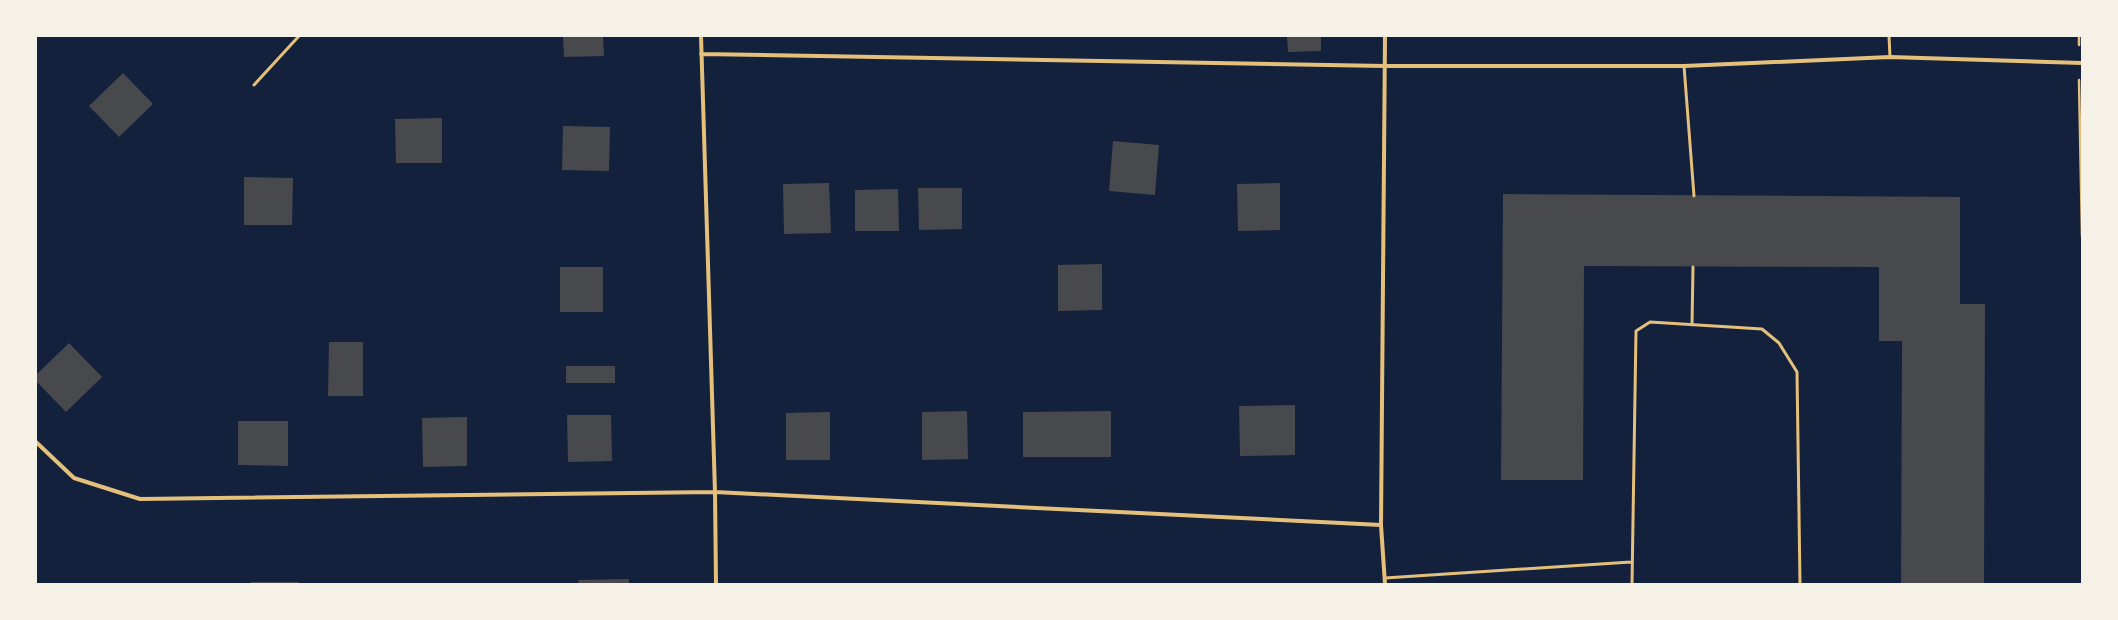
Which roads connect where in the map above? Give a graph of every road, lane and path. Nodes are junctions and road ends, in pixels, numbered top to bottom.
1 (299, 36) edge
2 (701, 36) edge
3 (1385, 36) edge
4 (1889, 36) edge
5 (2079, 36) edge
6 (701, 54) junction
7 (1890, 57) junction
8 (2081, 63) edge
9 (1385, 66) junction
10 (1684, 66) junction
11 (254, 85) dead end
12 (1694, 196) dead end
13 (2082, 236) edge
14 (1693, 266) dead end
15 (1692, 325) junction
16 (36, 442) edge
17 (715, 492) junction
18 (1381, 525) junction
19 (1631, 562) junction
20 (1384, 578) junction
21 (716, 584) edge
22 (1385, 584) edge
23 (1632, 584) edge
24 (1800, 584) edge

1 - 11 lane
2 - 6 street
3 - 9 street
4 - 7 lane
5 - 8 path
6 - 9 street
6 - 17 street
7 - 8 street
7 - 10 street
8 - 13 path
9 - 10 street
9 - 18 street
10 - 12 lane
14 - 15 lane
15 - 19 lane
15 - 24 lane
16 - 17 street
17 - 18 street
17 - 21 street
18 - 20 street
19 - 20 lane
19 - 23 lane
20 - 22 street

